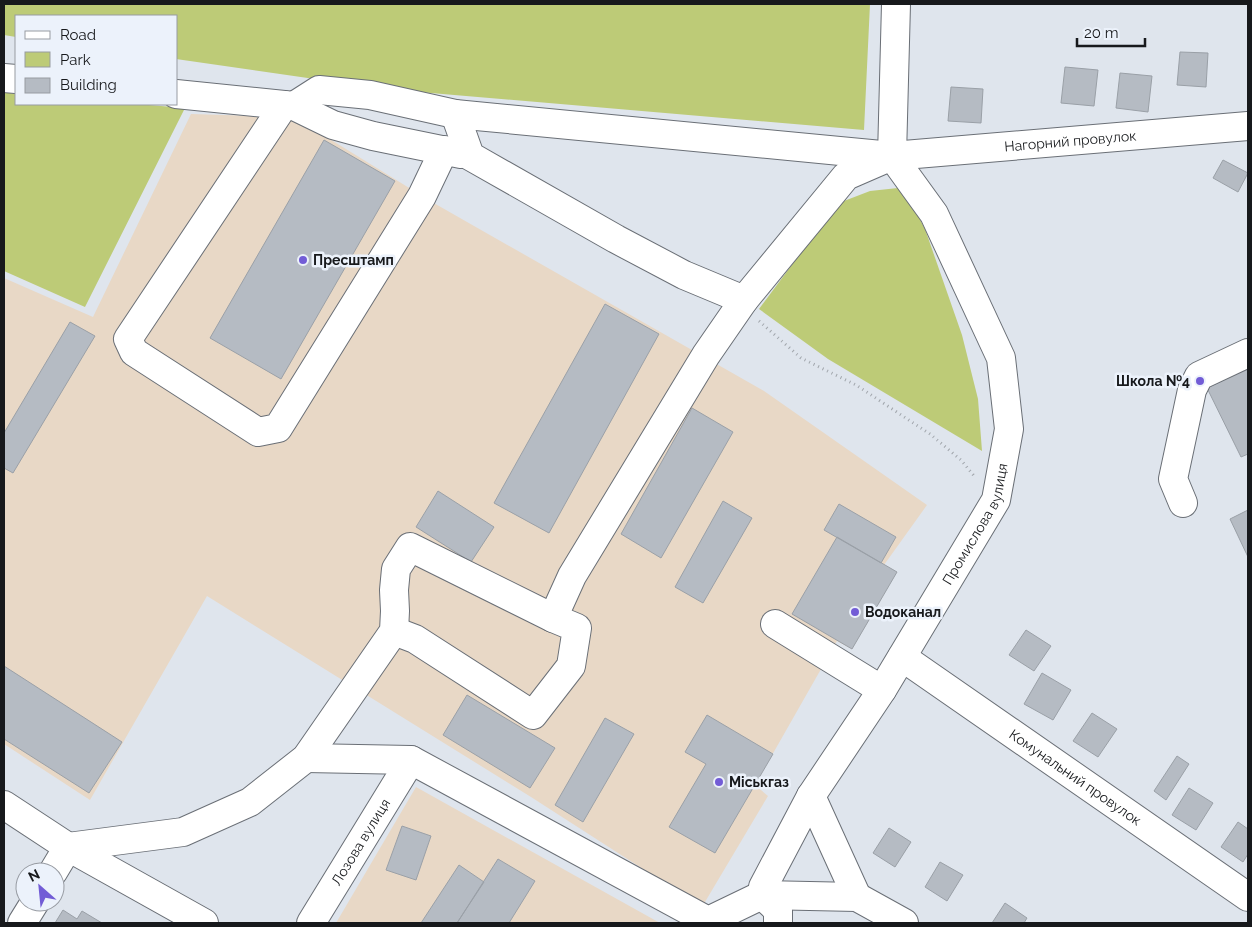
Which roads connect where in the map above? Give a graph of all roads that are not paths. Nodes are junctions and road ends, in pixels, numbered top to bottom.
1 (896, 4) edge
2 (178, 94) edge
3 (289, 105) junction
4 (455, 114) junction
5 (1245, 128) edge
6 (444, 150) junction
7 (470, 156) junction
8 (892, 156) junction
9 (744, 300) junction
10 (1248, 353) edge
11 (1183, 503) dead end
12 (554, 618) junction
13 (775, 624) dead end
14 (394, 632) junction
15 (902, 657) junction
16 (882, 690) junction
17 (306, 758) junction
18 (411, 760) junction
19 (811, 796) junction
20 (4, 805) edge
21 (68, 847) junction
22 (59, 862) edge
23 (762, 895) junction
24 (857, 897) junction
25 (1248, 897) edge
26 (29, 912) edge
27 (22, 923) edge
28 (204, 923) edge
29 (311, 923) edge
30 (778, 923) edge
31 (904, 923) edge

1 - 8 street
2 - 3 street
3 - 4 street
3 - 6 street
3 - 6 street
4 - 7 street
4 - 8 street
5 - 8 street, Нагорний провулок
6 - 7 street
7 - 9 street
8 - 9 street
8 - 15 street, Промислова вулиця
9 - 12 street
10 - 11 street
12 - 14 street
12 - 14 street
13 - 16 street
14 - 17 street
15 - 16 street, Промислова вулиця
15 - 25 street, Комунальний провулок
16 - 19 street, Промислова вулиця
17 - 18 street
17 - 21 street
18 - 23 street
18 - 29 street, Лозова вулиця
19 - 23 street, Промислова вулиця
19 - 24 street
20 - 21 street
21 - 22 street
21 - 28 street
23 - 24 street
23 - 30 street
24 - 31 street
26 - 27 street

